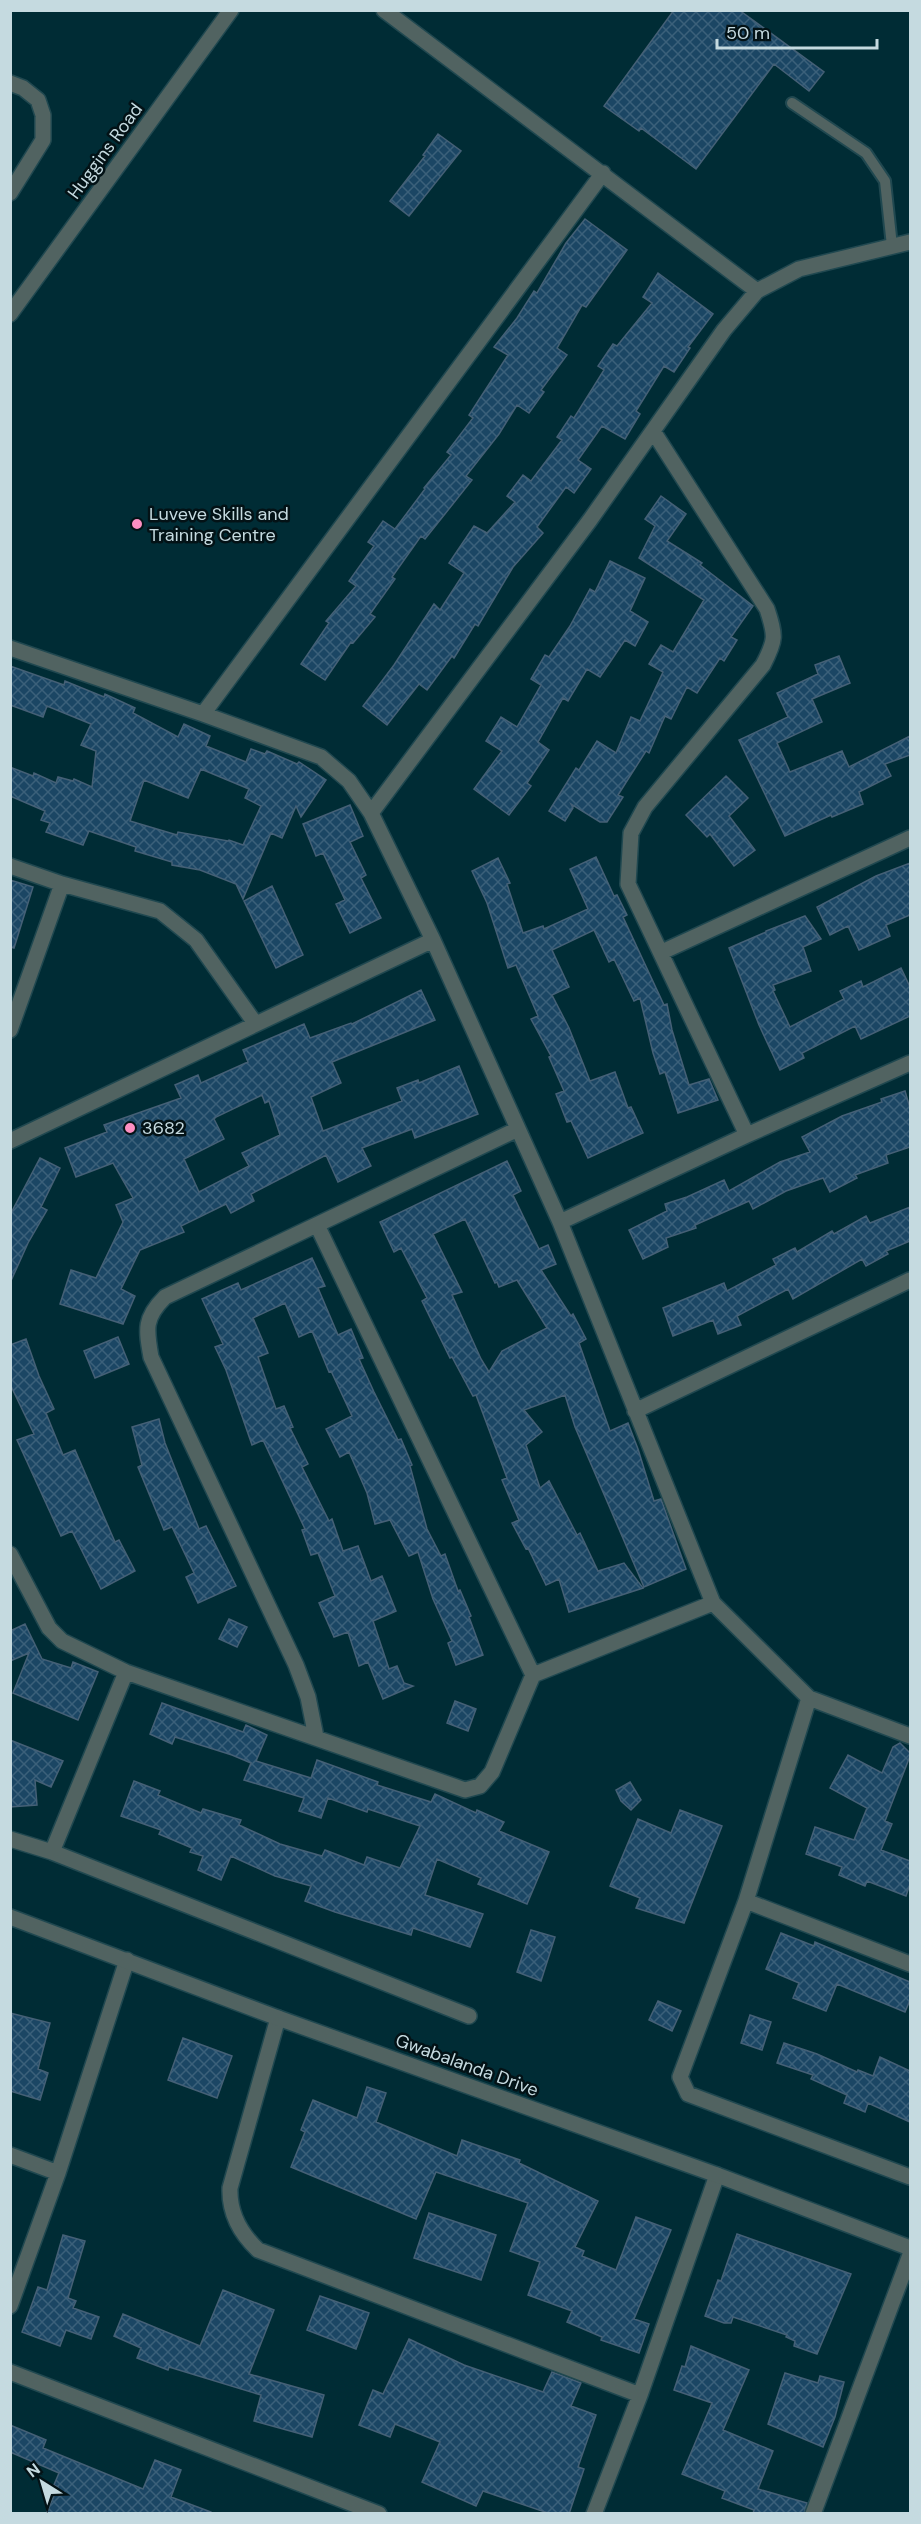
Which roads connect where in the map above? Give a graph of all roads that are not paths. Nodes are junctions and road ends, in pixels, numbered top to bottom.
1 (231, 10) edge
2 (384, 10) edge
3 (10, 83) edge
4 (792, 103) dead end
5 (603, 173) junction
6 (10, 193) edge
7 (910, 242) edge
8 (892, 246) junction
9 (757, 291) junction
10 (10, 314) edge
11 (653, 431) junction
12 (10, 648) edge
13 (203, 714) junction
14 (371, 813) junction
15 (910, 837) edge
16 (10, 866) edge
17 (62, 884) junction
18 (433, 940) junction
19 (662, 951) junction
20 (255, 1023) junction
21 (10, 1030) edge
22 (910, 1063) edge
23 (518, 1129) junction
24 (747, 1135) junction
25 (10, 1140) edge
26 (560, 1222) junction
27 (317, 1225) junction
28 (910, 1281) edge
29 (636, 1411) junction
30 (10, 1554) edge
31 (713, 1603) junction
32 (126, 1672) junction
33 (533, 1675) junction
34 (809, 1698) junction
35 (910, 1736) edge
36 (316, 1737) junction
37 (10, 1839) edge
38 (52, 1852) junction
39 (746, 1901) junction
40 (10, 1917) edge
41 (127, 1959) junction
42 (910, 1964) edge
43 (469, 2016) dead end
44 (278, 2018) junction
45 (10, 2155) edge
46 (58, 2173) junction
47 (717, 2175) junction
48 (910, 2177) edge
49 (910, 2248) edge
50 (910, 2255) edge
51 (10, 2306) edge
52 (10, 2372) edge
53 (640, 2395) junction
54 (379, 2514) edge
55 (594, 2514) edge
56 (813, 2514) edge

1 - 10 street, Huggins Road
2 - 5 street
3 - 6 street
4 - 8 lane
5 - 9 street
5 - 13 street
7 - 8 street
8 - 9 street
9 - 11 street
11 - 14 street
11 - 19 street
12 - 13 street
13 - 14 street
14 - 18 street
15 - 19 street
16 - 17 street
17 - 20 street
17 - 21 street
18 - 20 street
18 - 23 street
19 - 24 street
20 - 25 street
22 - 24 street
23 - 26 street
23 - 27 street
24 - 26 street
26 - 29 street
27 - 33 street
27 - 36 street
28 - 29 street
29 - 31 street
30 - 32 street
31 - 33 street
31 - 34 street
32 - 36 street
32 - 38 street
33 - 36 street
34 - 35 street
34 - 39 street
37 - 38 street
38 - 43 street
39 - 42 street
39 - 48 street
40 - 41 street, Gwabalanda Drive
41 - 44 street, Gwabalanda Drive
41 - 46 street
44 - 47 street, Gwabalanda Drive
44 - 53 street
45 - 46 street
46 - 51 street
47 - 49 street, Gwabalanda Drive
47 - 53 street
50 - 56 street
52 - 54 street
53 - 55 street

